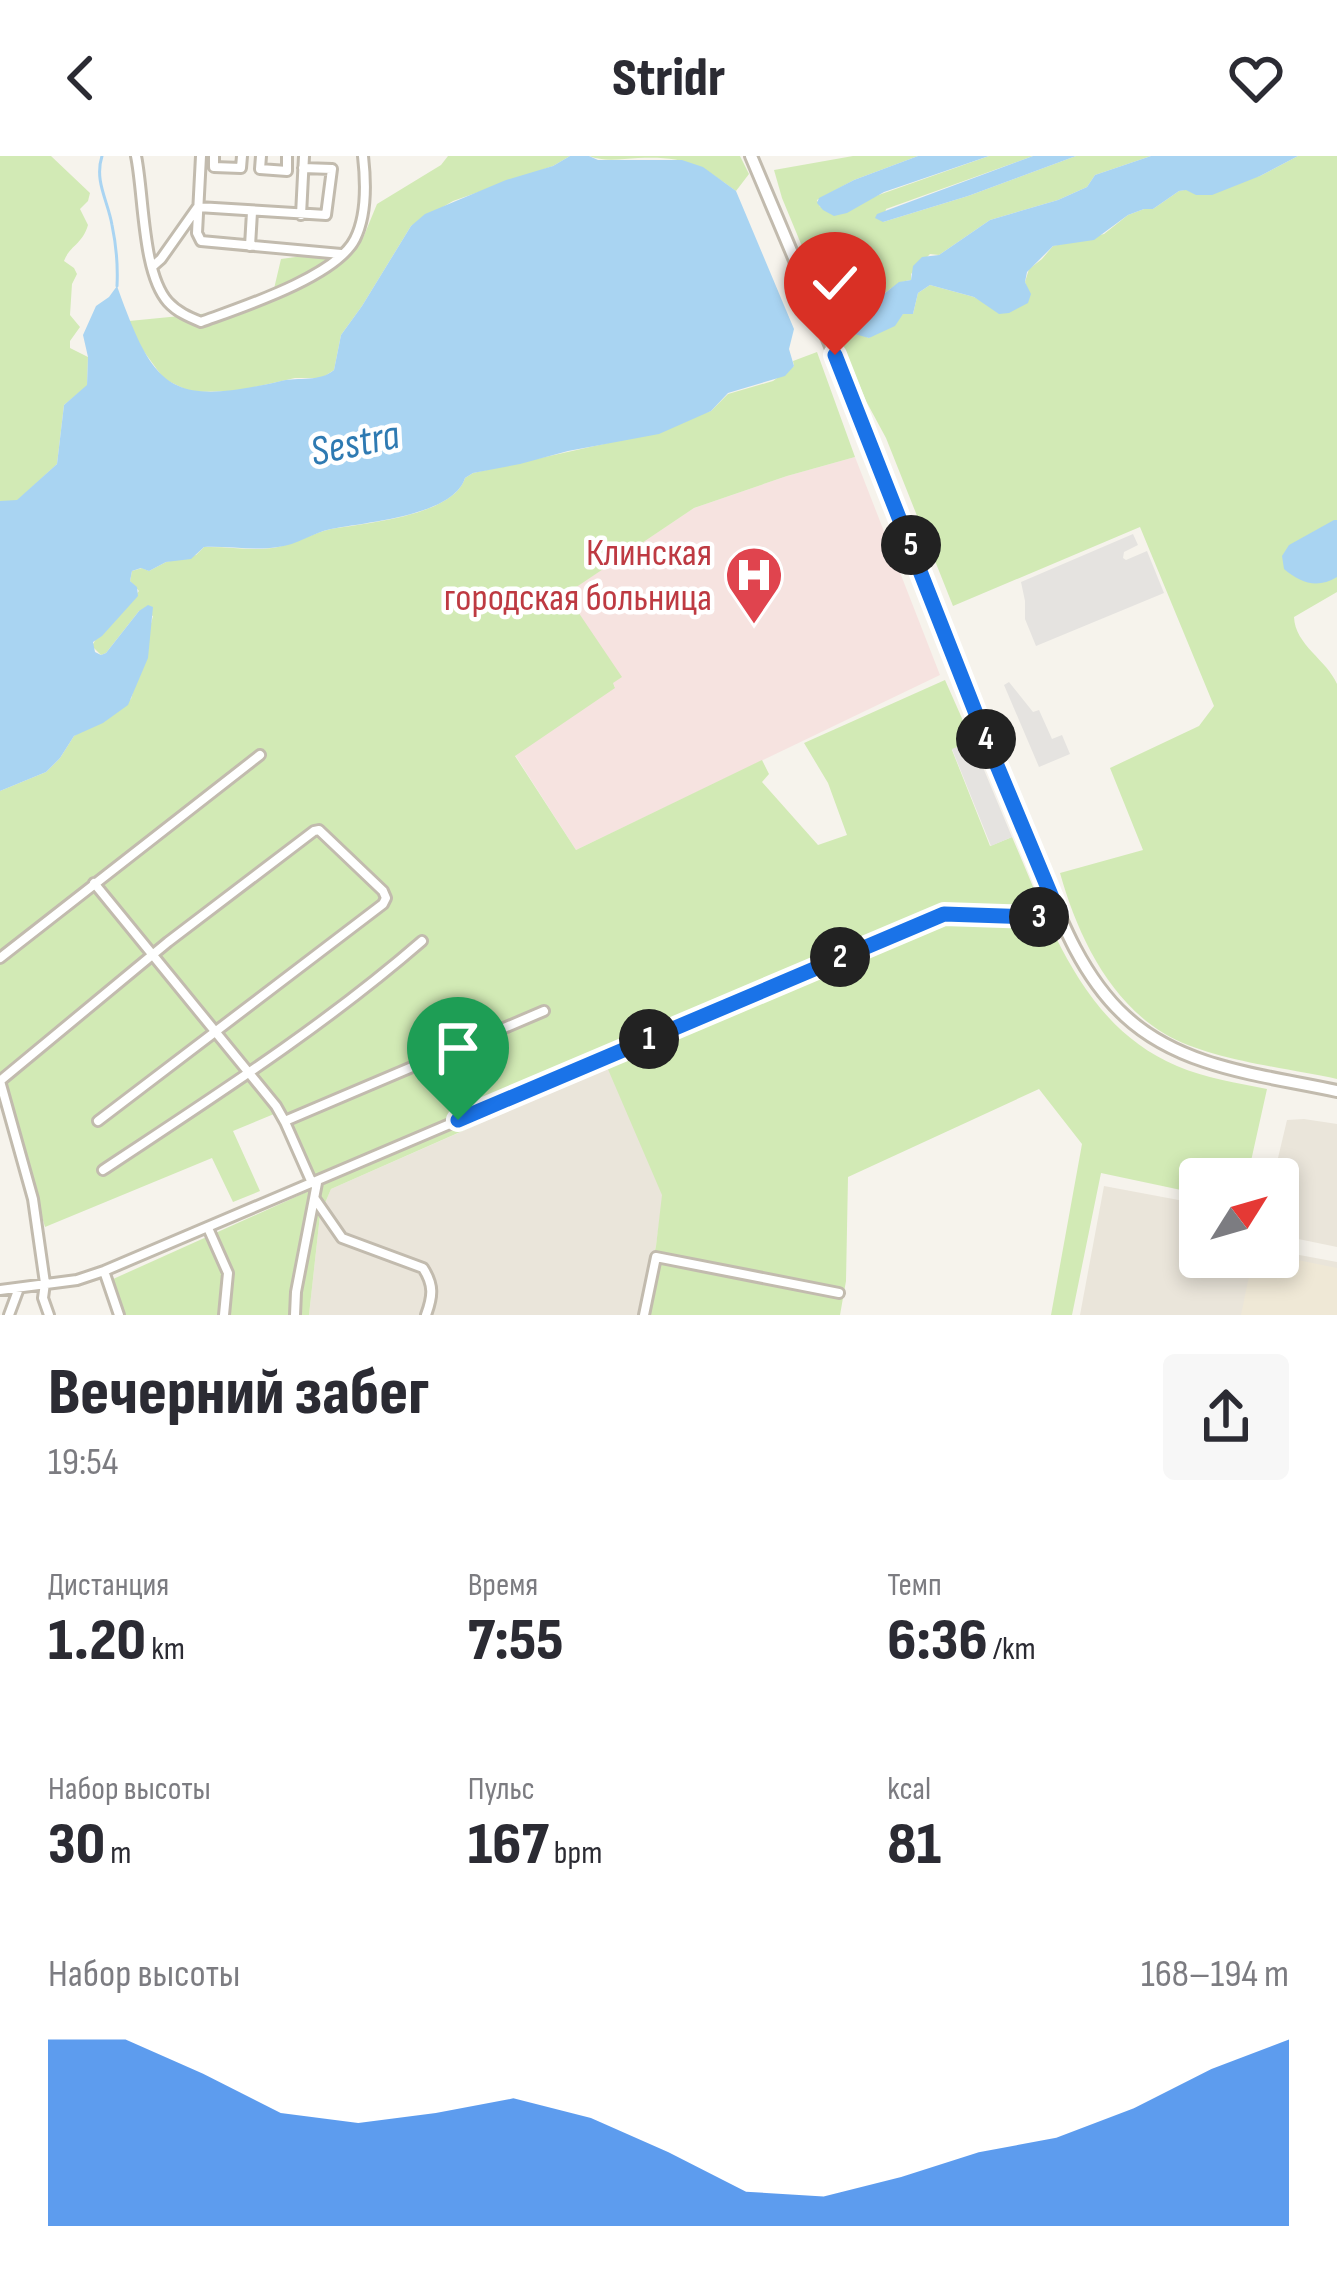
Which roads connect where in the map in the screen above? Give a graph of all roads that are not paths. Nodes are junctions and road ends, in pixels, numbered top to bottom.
1 (136, 156) edge
2 (201, 156) edge
3 (214, 156) edge
4 (242, 156) edge
5 (261, 156) edge
6 (287, 156) edge
7 (304, 156) edge
8 (363, 156) edge
9 (751, 156) edge
10 (241, 168) junction
11 (303, 168) junction
12 (260, 170) junction
13 (198, 207) junction
14 (252, 212) junction
15 (301, 215) junction
16 (250, 246) junction
17 (342, 254) junction
18 (153, 266) junction
19 (260, 755) dead end
20 (94, 883) junction
21 (1058, 912) junction
22 (422, 941) dead end
23 (152, 955) junction
24 (0, 958) edge
25 (544, 1011) dead end
26 (216, 1032) junction
27 (250, 1072) junction
28 (0, 1081) edge
29 (1337, 1091) edge
30 (98, 1121) dead end
31 (285, 1121) junction
32 (104, 1170) dead end
33 (314, 1182) junction
34 (315, 1199) junction
35 (208, 1228) junction
36 (104, 1271) junction
37 (45, 1283) junction
38 (19, 1288) junction
39 (0, 1290) edge
40 (839, 1293) dead end
41 (9, 1315) edge
42 (49, 1315) edge
43 (119, 1315) edge
44 (224, 1315) edge
45 (295, 1315) edge
46 (426, 1315) edge
47 (644, 1315) edge

1 - 18 street
2 - 13 street
3 - 10 street
4 - 10 street
5 - 12 street
6 - 12 street
7 - 11 street
8 - 17 street
9 - 21 street
10 - 12 street
11 - 15 street
11 - 15 street
13 - 14 street
13 - 16 street
13 - 18 street
14 - 15 street
14 - 16 street
16 - 17 street
17 - 18 street
19 - 20 street
20 - 23 street
20 - 24 street
21 - 29 street
21 - 33 street
22 - 27 street
23 - 26 street
23 - 26 street
23 - 28 street
25 - 31 street
26 - 27 street
26 - 30 street
27 - 31 street
27 - 32 street
28 - 37 street
31 - 33 street
33 - 34 street
33 - 35 street
34 - 45 street
34 - 46 street
35 - 36 street
35 - 44 street
36 - 37 street
36 - 43 street
37 - 38 street
37 - 42 street
38 - 39 street
38 - 41 street
40 - 47 street

